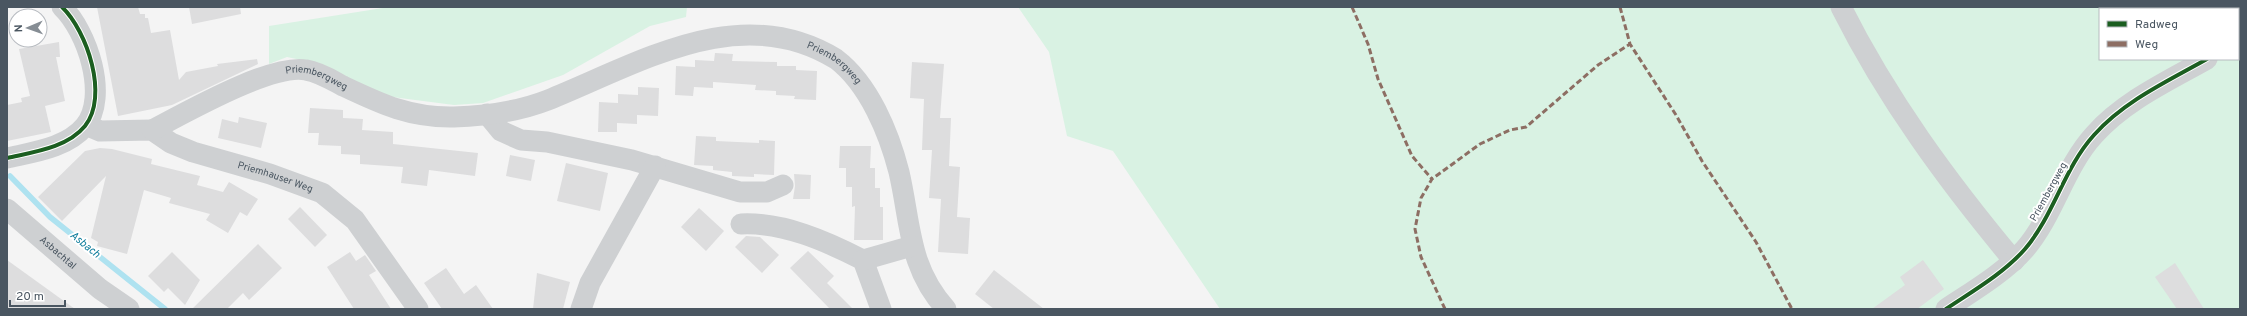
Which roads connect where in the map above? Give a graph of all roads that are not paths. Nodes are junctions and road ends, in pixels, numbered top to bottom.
1 (62, 7) edge
2 (1841, 7) edge
3 (2205, 60) edge
4 (487, 114) junction
5 (86, 125) junction
6 (152, 130) junction
7 (7, 158) edge
8 (655, 166) junction
9 (783, 185) dead end
10 (7, 209) edge
11 (741, 224) dead end
12 (912, 246) junction
13 (863, 260) junction
14 (2014, 261) junction
15 (129, 309) edge
16 (418, 309) edge
17 (581, 309) edge
18 (882, 309) edge
19 (946, 309) edge
20 (1946, 309) edge

1 - 5 street
2 - 14 street
3 - 14 street, Priembergweg
4 - 6 street, Priembergweg
4 - 8 street
4 - 12 street, Priembergweg
5 - 6 street
5 - 7 street
6 - 16 street, Priemhauser Weg
8 - 9 street
8 - 17 street
10 - 15 street, Asbachtal
11 - 13 street
12 - 13 street
12 - 19 street, Priembergweg
13 - 18 street
14 - 20 street, Priembergweg

